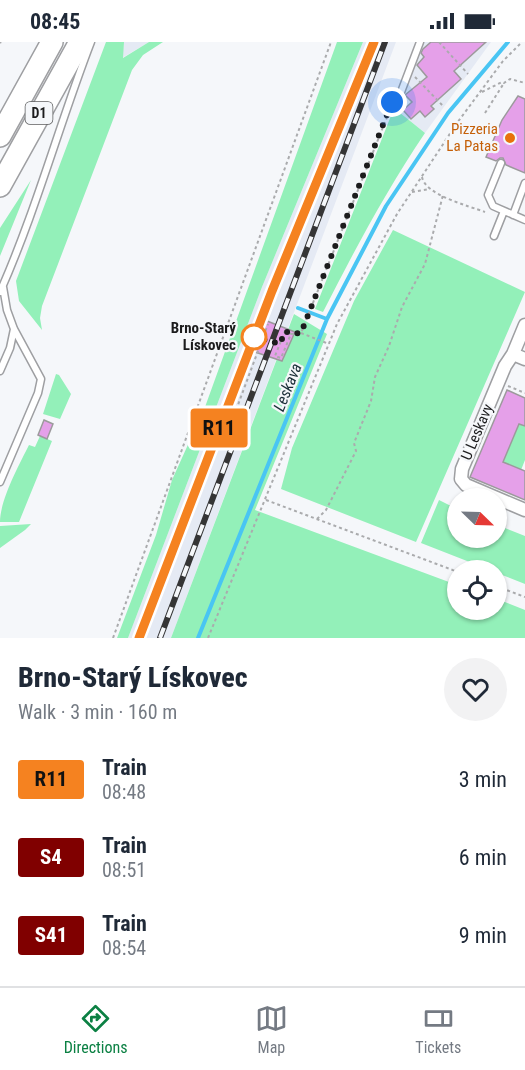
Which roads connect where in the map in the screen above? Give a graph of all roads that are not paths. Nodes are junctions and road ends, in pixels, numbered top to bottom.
1 (52, 42) edge
2 (80, 42) edge
3 (91, 42) edge
4 (420, 42) edge
5 (395, 101) road end
6 (0, 136) edge
7 (501, 163) dead end
8 (525, 183) edge
9 (0, 186) edge
10 (503, 215) junction
11 (513, 215) junction
12 (525, 220) edge
13 (494, 236) dead end
14 (1, 289) edge
15 (525, 325) edge
16 (14, 329) junction
17 (513, 354) junction
18 (525, 359) edge
19 (0, 371) edge
20 (0, 482) edge
21 (525, 510) edge

1 - 6 highway, D1
2 - 9 highway, D1
3 - 14 lane
4 - 5 lane
7 - 10 lane
8 - 11 lane
10 - 11 lane
10 - 13 lane
11 - 12 lane
14 - 16 lane
15 - 17 street, U Leskavy
16 - 19 lane
16 - 20 lane
17 - 18 street
17 - 21 street, U Leskavy

